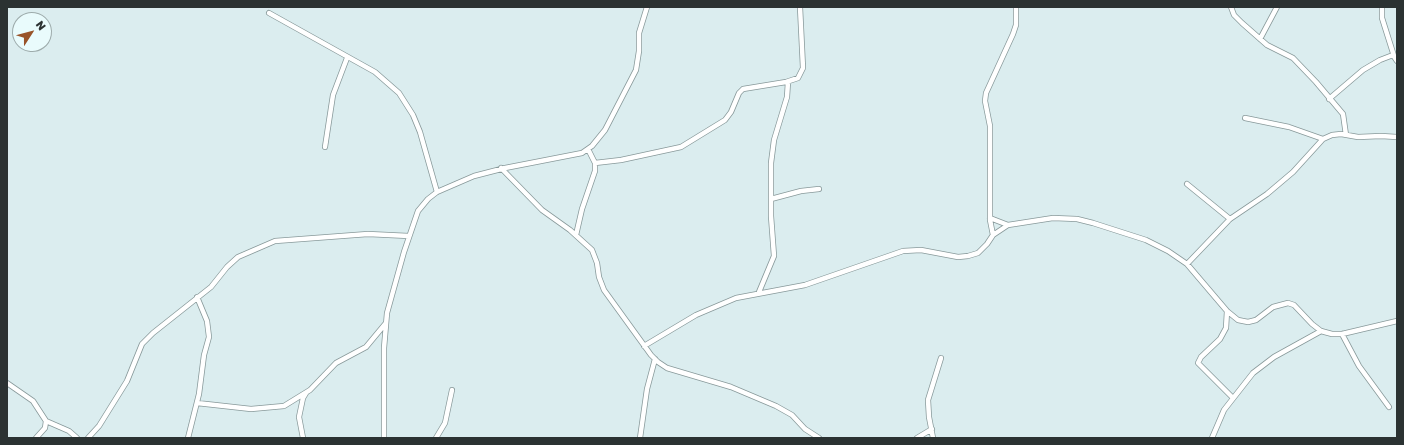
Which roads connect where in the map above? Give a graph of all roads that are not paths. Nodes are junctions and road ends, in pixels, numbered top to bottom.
1 (647, 7) edge
2 (800, 7) edge
3 (1016, 7) edge
4 (1231, 7) edge
5 (1277, 7) edge
6 (1382, 7) edge
7 (269, 13) dead end
8 (1260, 39) junction
9 (1394, 56) junction
10 (347, 58) junction
11 (1397, 61) edge
12 (788, 82) junction
13 (1329, 99) junction
14 (1246, 118) dead end
15 (1346, 135) junction
16 (1323, 138) junction
17 (1397, 138) edge
18 (325, 147) dead end
19 (588, 149) junction
20 (595, 163) junction
21 (501, 168) junction
22 (1187, 184) dead end
23 (819, 189) dead end
24 (437, 192) junction
25 (771, 199) junction
26 (990, 218) junction
27 (1230, 219) junction
28 (1008, 225) junction
29 (576, 235) junction
30 (993, 235) junction
31 (409, 236) junction
32 (1187, 264) junction
33 (759, 292) junction
34 (197, 297) junction
35 (1227, 311) junction
36 (1397, 321) edge
37 (386, 323) junction
38 (1321, 331) junction
39 (1342, 334) junction
40 (644, 346) junction
41 (941, 358) dead end
42 (655, 359) junction
43 (7, 383) edge
44 (452, 390) dead end
45 (306, 392) junction
46 (1233, 398) junction
47 (197, 403) junction
48 (1389, 407) dead end
49 (46, 422) junction
50 (932, 429) junction
51 (304, 437) edge
52 (36, 438) edge
53 (77, 438) edge
54 (88, 438) edge
55 (188, 438) edge
56 (384, 438) edge
57 (436, 438) edge
58 (640, 438) edge
59 (819, 438) edge
60 (917, 438) edge
61 (933, 438) edge
62 (1212, 438) edge

1 - 19 street
2 - 12 street
3 - 26 street
4 - 8 street
5 - 8 street
6 - 9 street
7 - 10 street
8 - 13 street
9 - 11 street
9 - 13 street
10 - 18 street
10 - 24 street
12 - 20 street
12 - 25 street
13 - 15 street
14 - 16 street
15 - 16 street
15 - 17 street
16 - 27 street
19 - 20 street
19 - 21 street
20 - 29 street
21 - 24 street
21 - 29 street
22 - 27 street
23 - 25 street
24 - 31 street
25 - 33 street
26 - 28 street
26 - 30 street
27 - 32 street
28 - 30 street
28 - 32 street
29 - 40 street
30 - 33 street
31 - 34 street
31 - 37 street
32 - 35 street
33 - 40 street
34 - 47 street
34 - 54 street
35 - 38 street
35 - 46 street
36 - 39 street
37 - 45 street
37 - 56 street
38 - 39 street
38 - 46 street
39 - 48 street
40 - 42 street
41 - 50 street
42 - 58 street
42 - 59 street
43 - 49 street
44 - 57 street
45 - 47 street
45 - 51 street
46 - 62 street
47 - 55 street
49 - 52 street
49 - 53 street
50 - 60 street
50 - 61 street

